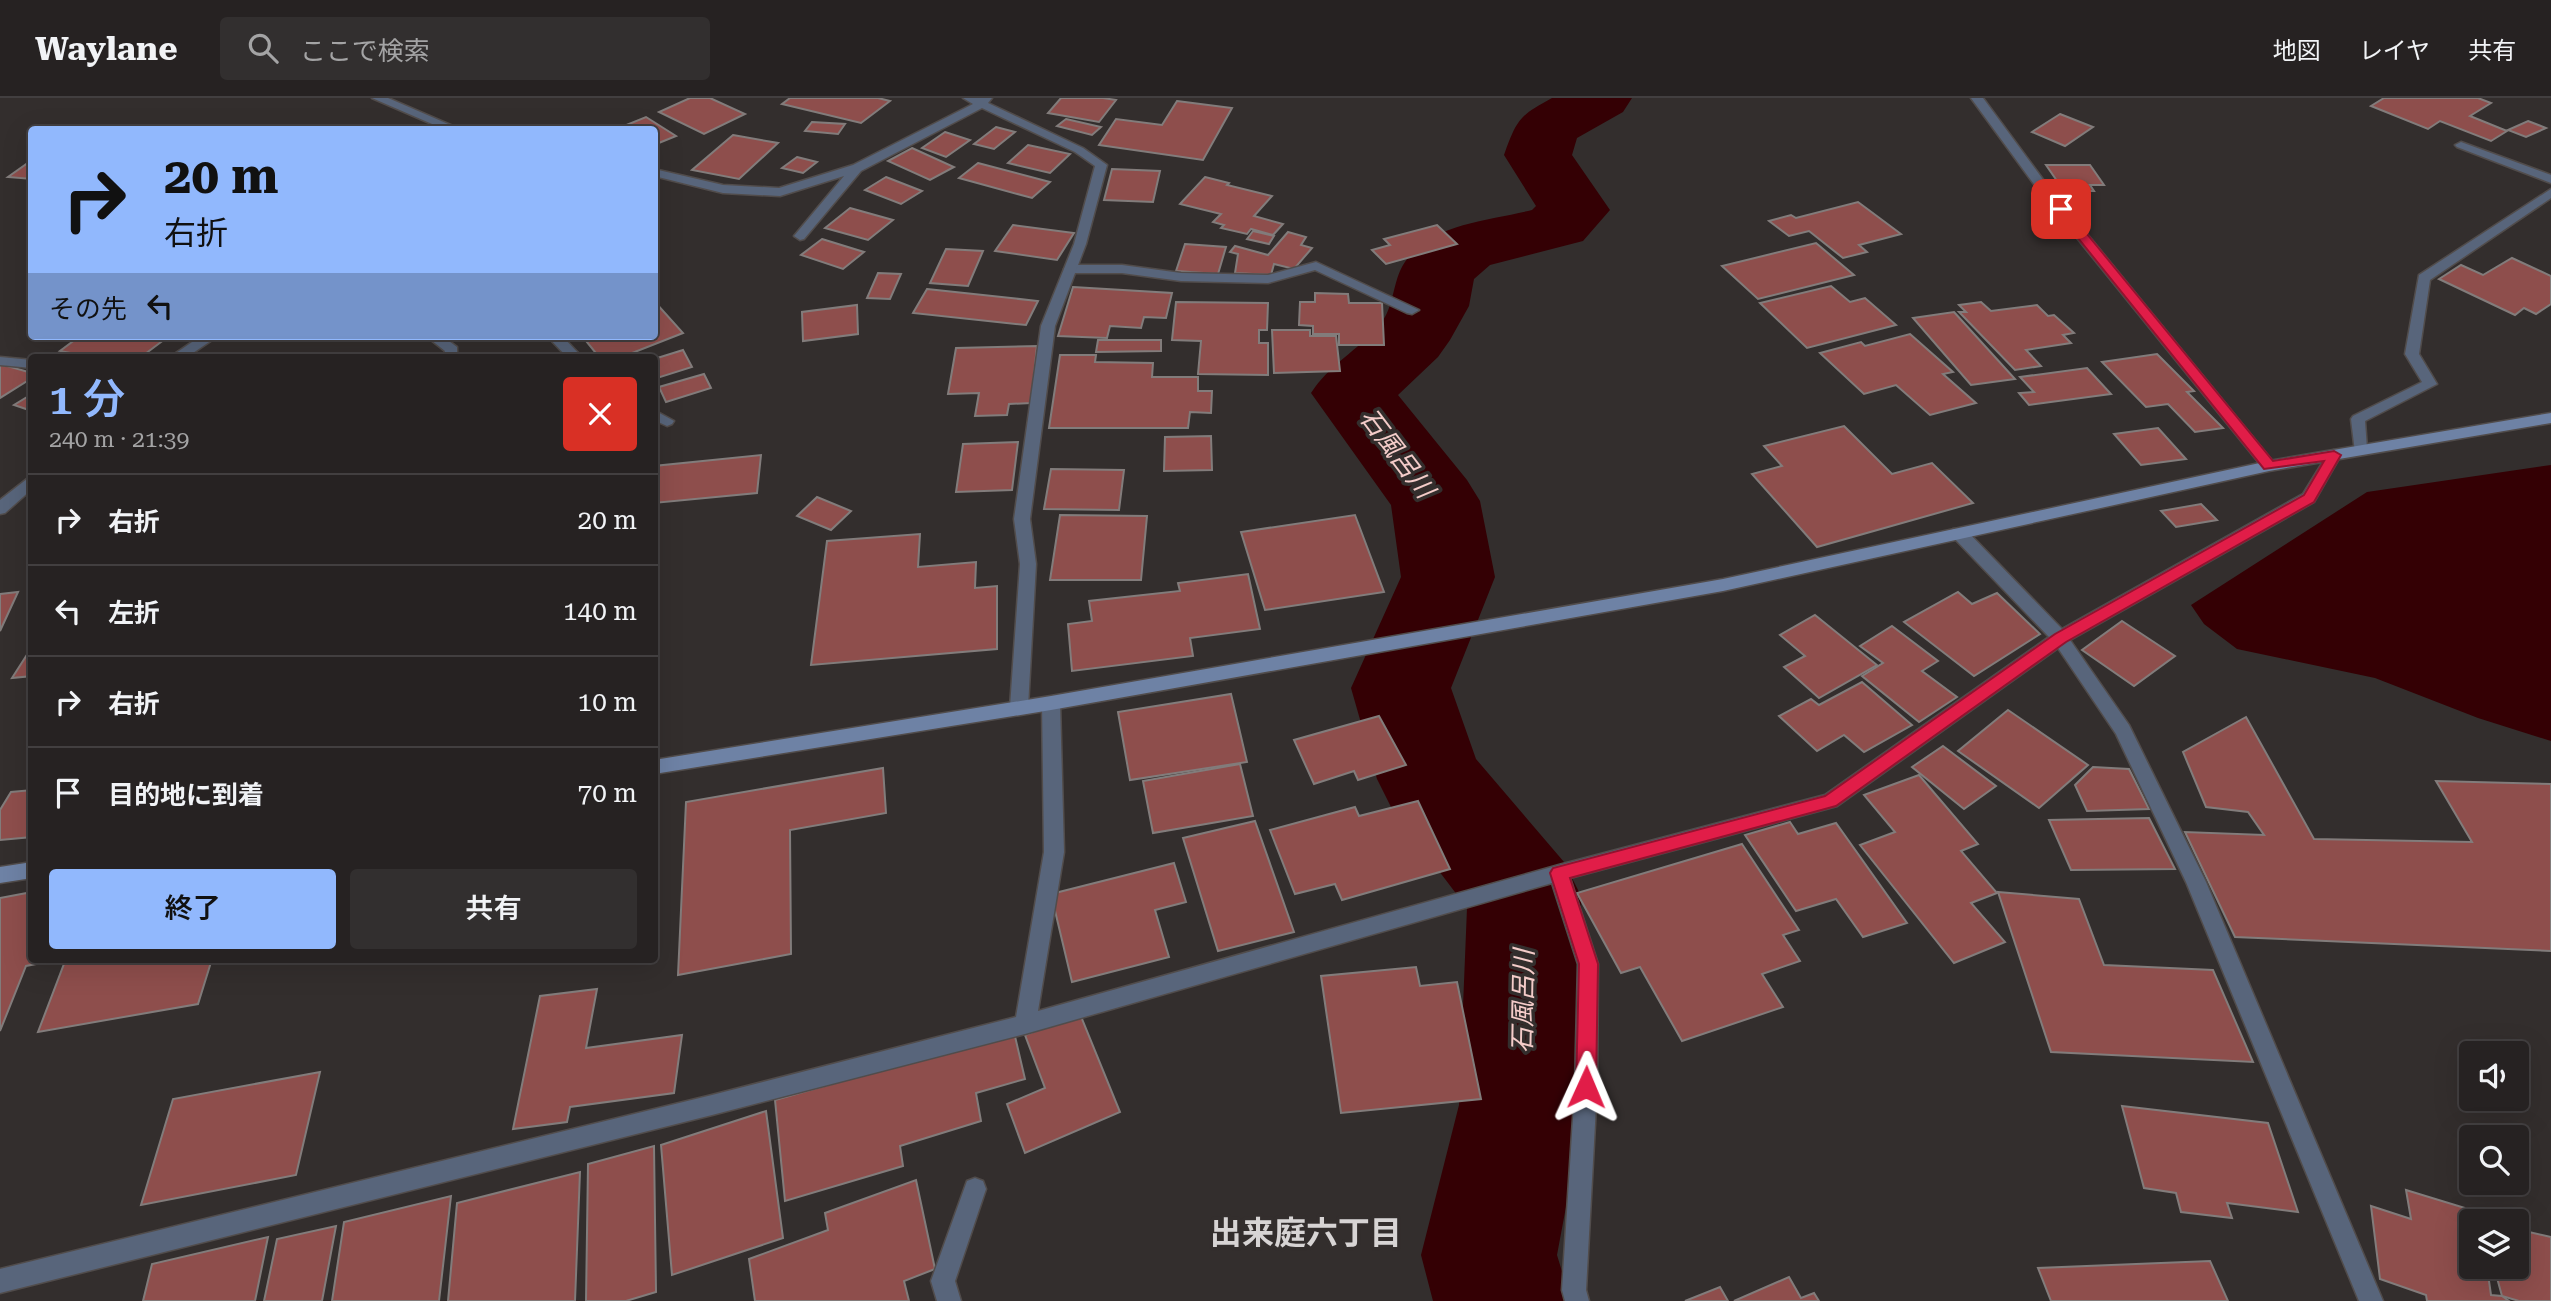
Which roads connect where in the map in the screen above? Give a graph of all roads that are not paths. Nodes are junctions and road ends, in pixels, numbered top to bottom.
1 (379, 98) edge
2 (1977, 98) edge
3 (979, 100) edge
4 (447, 126) edge
5 (2461, 145) dead end
6 (857, 168) junction
7 (658, 173) edge
8 (2551, 179) edge
9 (2551, 193) edge
10 (800, 236) dead end
11 (1070, 269) junction
12 (1412, 310) dead end
13 (205, 340) edge
14 (438, 340) edge
15 (558, 340) edge
16 (182, 354) edge
17 (451, 354) edge
18 (572, 354) edge
19 (0, 360) edge
20 (28, 364) edge
21 (2551, 418) edge
22 (2360, 449) junction
23 (2334, 455) junction
24 (2269, 466) junction
25 (28, 484) edge
26 (0, 509) edge
27 (1959, 533) junction
28 (2060, 638) junction
29 (1051, 703) junction
30 (1019, 707) junction
31 (658, 766) edge
32 (28, 871) edge
33 (0, 875) edge
34 (1549, 876) junction
35 (1025, 1024) junction
36 (975, 1189) dead end
37 (0, 1281) edge
38 (949, 1301) edge
39 (1577, 1301) edge
40 (2371, 1301) edge

1 - 4 street
2 - 24 street
3 - 6 street
3 - 11 street
5 - 8 street
6 - 7 street
6 - 10 street
9 - 22 street
11 - 12 street
11 - 30 street
13 - 16 street
14 - 17 street
15 - 18 street
19 - 20 street
21 - 22 street
22 - 23 street
23 - 24 street
23 - 28 street
24 - 27 street
25 - 26 street
27 - 28 street
27 - 29 street
28 - 34 street
28 - 40 street
29 - 30 street
29 - 35 street
30 - 31 street
32 - 33 street
34 - 35 street
34 - 39 street
35 - 37 street
36 - 38 street

